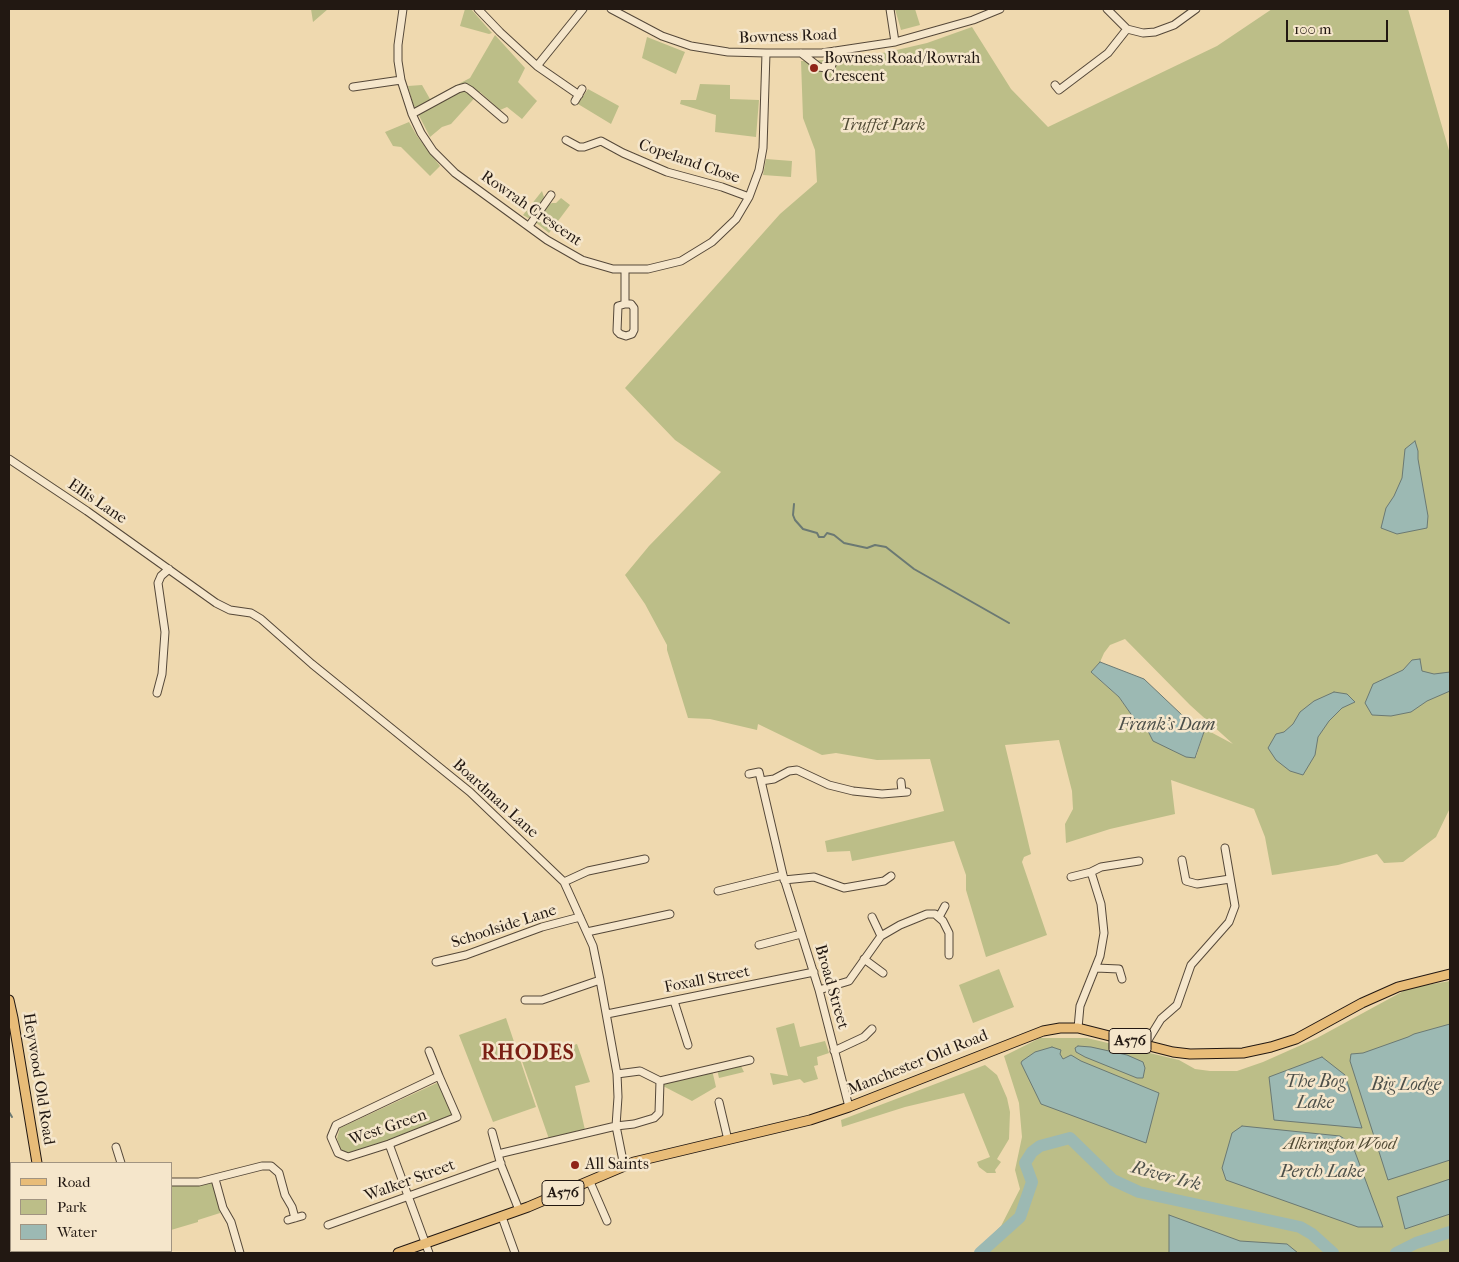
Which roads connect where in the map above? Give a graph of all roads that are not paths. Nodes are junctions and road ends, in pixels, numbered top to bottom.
1 (403, 9) edge
2 (478, 9) edge
3 (583, 9) edge
4 (611, 9) edge
5 (890, 9) edge
6 (1000, 9) edge
7 (1107, 9) edge
8 (1196, 9) edge
9 (1127, 29) junction
10 (895, 42) junction
11 (834, 51) junction
12 (766, 53) junction
13 (801, 53) junction
14 (537, 66) junction
15 (401, 80) junction
16 (1055, 85) dead end
17 (353, 87) dead end
18 (578, 95) dead end
19 (412, 114) junction
20 (504, 119) dead end
21 (566, 140) dead end
22 (551, 195) dead end
23 (749, 197) junction
24 (528, 226) junction
25 (626, 270) junction
26 (625, 304) junction
27 (9, 459) edge
28 (169, 569) junction
29 (157, 693) dead end
30 (749, 774) dead end
31 (762, 781) junction
32 (901, 782) dead end
33 (1225, 848) dead end
34 (645, 859) dead end
35 (1182, 860) dead end
36 (1139, 861) dead end
37 (1091, 872) junction
38 (891, 876) dead end
39 (784, 877) junction
40 (1071, 877) dead end
41 (1230, 879) junction
42 (564, 882) junction
43 (718, 891) dead end
44 (946, 906) dead end
45 (670, 914) dead end
46 (580, 916) junction
47 (872, 917) dead end
48 (939, 917) junction
49 (587, 932) junction
50 (801, 934) junction
51 (881, 936) junction
52 (759, 945) dead end
53 (949, 955) dead end
54 (864, 958) junction
55 (436, 962) dead end
56 (1096, 968) junction
57 (814, 972) junction
58 (883, 973) dead end
59 (1450, 974) edge
60 (1122, 979) dead end
61 (600, 980) junction
62 (819, 990) junction
63 (9, 1000) edge
64 (525, 1000) dead end
65 (674, 1001) junction
66 (607, 1014) junction
67 (1078, 1028) junction
68 (872, 1029) dead end
69 (688, 1045) dead end
70 (1145, 1045) junction
71 (429, 1051) dead end
72 (834, 1051) junction
73 (750, 1060) dead end
74 (617, 1074) junction
75 (439, 1076) junction
76 (660, 1081) junction
77 (719, 1102) dead end
78 (849, 1107) junction
79 (616, 1126) junction
80 (492, 1132) dead end
81 (728, 1140) junction
82 (389, 1144) junction
83 (116, 1147) dead end
84 (498, 1154) junction
85 (37, 1162) edge
86 (121, 1162) edge
87 (501, 1163) junction
88 (624, 1166) junction
89 (215, 1179) junction
90 (172, 1182) edge
91 (590, 1182) junction
92 (408, 1196) junction
93 (519, 1210) junction
94 (502, 1217) junction
95 (295, 1218) dead end
96 (607, 1221) dead end
97 (328, 1225) dead end
98 (426, 1244) junction
99 (240, 1253) edge
100 (398, 1253) edge
101 (429, 1253) edge
102 (515, 1253) edge

1 - 15 street, Rowrah Crescent
2 - 14 street
3 - 14 street
4 - 12 street, Bowness Road
5 - 10 street
6 - 10 street, Bowness Road
7 - 9 street
8 - 9 street
9 - 16 street
10 - 11 street, Bowness Road
11 - 13 street, Bowness Road
11 - 13 street
12 - 13 street, Bowness Road
12 - 23 street, Rowrah Crescent
14 - 18 street
15 - 17 street
15 - 19 street, Rowrah Crescent
19 - 20 street
19 - 24 street, Rowrah Crescent
21 - 23 street, Copeland Close
22 - 24 street
23 - 25 street, Rowrah Crescent
24 - 25 street, Rowrah Crescent
25 - 26 street
26 - 26 street
27 - 28 street, Ellis Lane
28 - 29 street
28 - 42 street, Boardman Lane
30 - 31 street, Broad Street
31 - 32 street
31 - 39 street, Broad Street
33 - 41 street
34 - 42 street
35 - 41 street
36 - 37 street
37 - 40 street
37 - 56 street
38 - 39 street
39 - 43 street
39 - 50 street, Broad Street
41 - 70 street
42 - 46 street, Boardman Lane
44 - 48 street
45 - 49 street
46 - 49 street, Boardman Lane
46 - 55 street, Schoolside Lane
47 - 51 street
48 - 51 street
48 - 53 street
49 - 61 street, Boardman Lane
50 - 52 street
50 - 57 street, Broad Street
51 - 54 street
54 - 58 street
54 - 62 street
56 - 60 street
56 - 67 street
57 - 62 street, Broad Street
57 - 65 street, Foxall Street
59 - 70 main road, Manchester Old Road / A576
61 - 64 street
61 - 66 street, Boardman Lane
62 - 72 street, Broad Street
63 - 85 main road, Heywood Old Road
65 - 66 street, Foxall Street
65 - 69 street
66 - 74 street, Boardman Lane
67 - 70 main road, Manchester Old Road / A576
67 - 78 main road, Manchester Old Road / A576
68 - 72 street
71 - 75 street, West Green
72 - 78 street, Broad Street
73 - 76 street
74 - 76 street
74 - 79 street, Boardman Lane
75 - 82 street, West Green
75 - 82 street, West Green
76 - 79 street
77 - 81 street
78 - 81 main road, Manchester Old Road / A576
79 - 84 street
79 - 88 street, Boardman Lane
80 - 84 street
81 - 88 main road, Manchester Old Road / A576
82 - 92 street
83 - 86 street
84 - 87 street
87 - 92 street, Walker Street
87 - 93 street
88 - 91 main road, Manchester Old Road / A576
89 - 90 street
89 - 95 street
89 - 99 street
91 - 93 main road, Manchester Old Road / A576
91 - 96 street
92 - 97 street, Walker Street
92 - 98 street
93 - 94 main road, Manchester Old Road / A576
94 - 98 main road, Manchester Old Road / A576
94 - 102 street
98 - 100 main road, Manchester Old Road / A576
98 - 101 street

